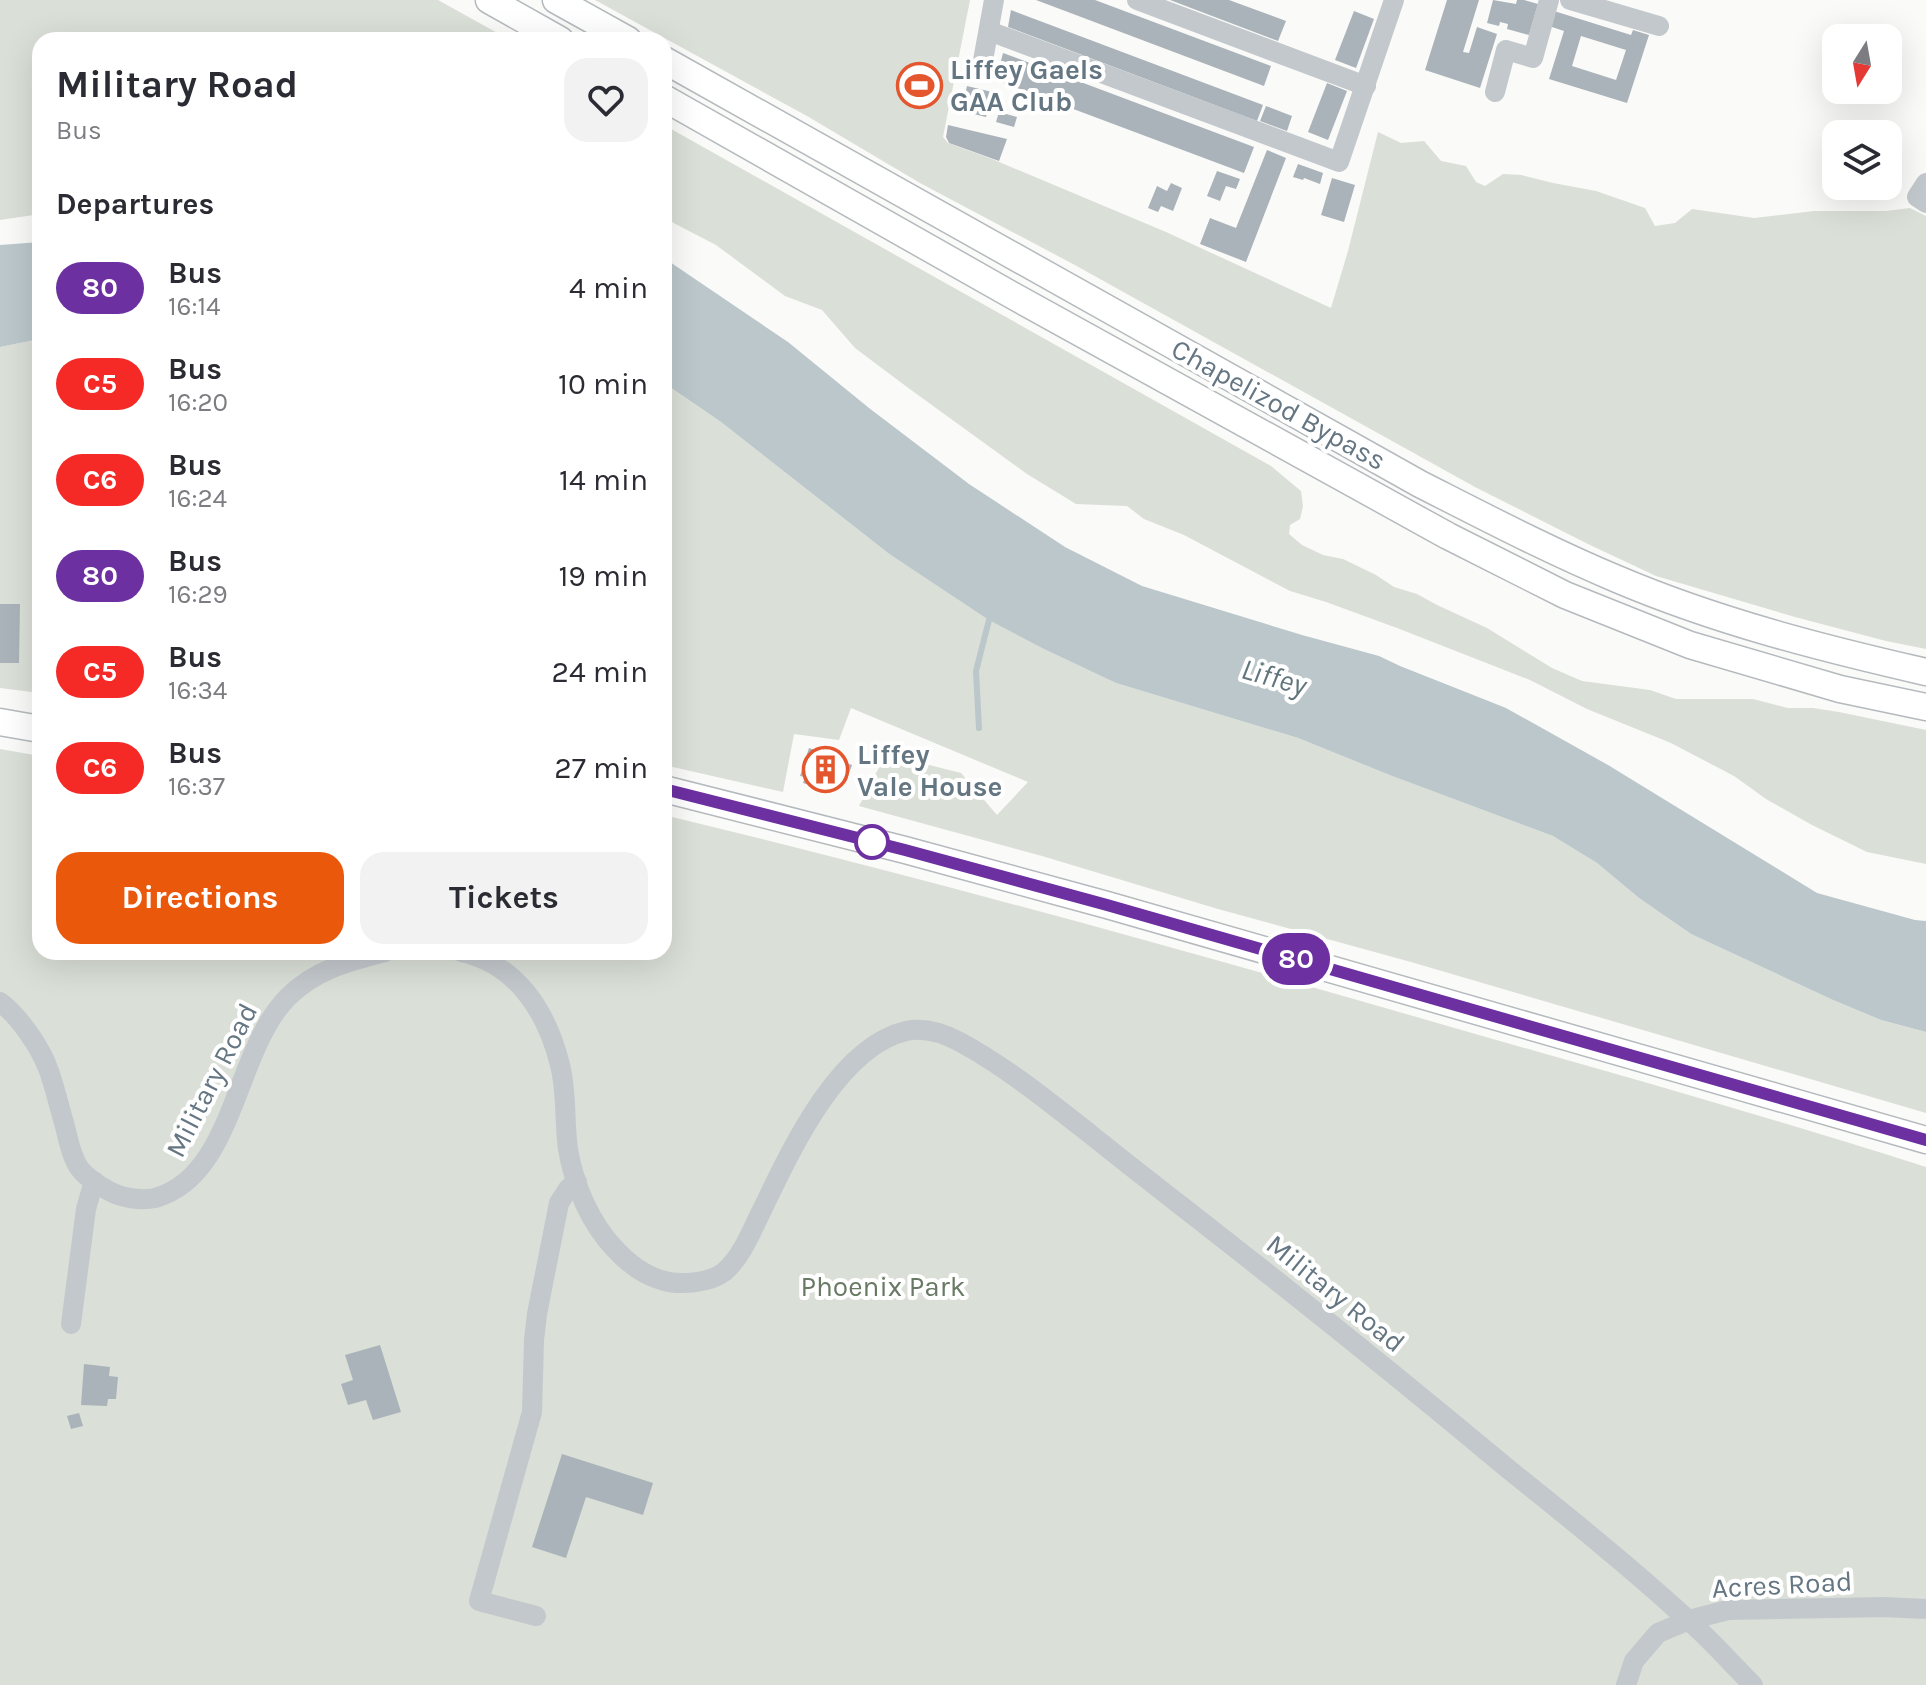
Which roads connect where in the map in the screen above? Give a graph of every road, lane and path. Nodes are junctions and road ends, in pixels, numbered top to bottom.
1 (489, 0) edge
2 (556, 0) edge
3 (994, 0) edge
4 (1137, 0) edge
5 (1394, 0) edge
6 (1549, 0) edge
7 (1570, 0) edge
8 (1659, 26) dead end
9 (989, 31) junction
10 (546, 32) edge
11 (614, 32) edge
12 (672, 64) edge
13 (982, 66) dead end
14 (1366, 86) junction
15 (1495, 92) dead end
16 (672, 103) edge
17 (1926, 183) edge
18 (1926, 203) edge
19 (1926, 672) edge
20 (1926, 707) edge
21 (0, 722) edge
22 (32, 728) edge
23 (672, 791) edge
24 (352, 960) edge
25 (483, 960) edge
26 (0, 1002) edge
27 (1926, 1140) edge
28 (94, 1181) junction
29 (577, 1182) junction
30 (71, 1324) dead end
31 (1926, 1609) edge
32 (536, 1616) dead end
33 (1689, 1620) junction
34 (1626, 1685) edge
35 (1753, 1685) edge

1 - 10 main road
2 - 11 main road
3 - 9 street
4 - 14 street
5 - 14 street
6 - 15 street
7 - 8 street
9 - 13 street
9 - 14 street
12 - 19 main road, Chapelizod Bypass
16 - 20 main road, Chapelizod Bypass
17 - 18 street
21 - 22 main road
23 - 27 main road
24 - 28 street, Military Road
25 - 29 street, Military Road
26 - 28 street
28 - 30 street
29 - 32 street
29 - 33 street, Military Road
31 - 33 street, Acres Road
33 - 34 street, Acres Road
33 - 35 street, Military Road

